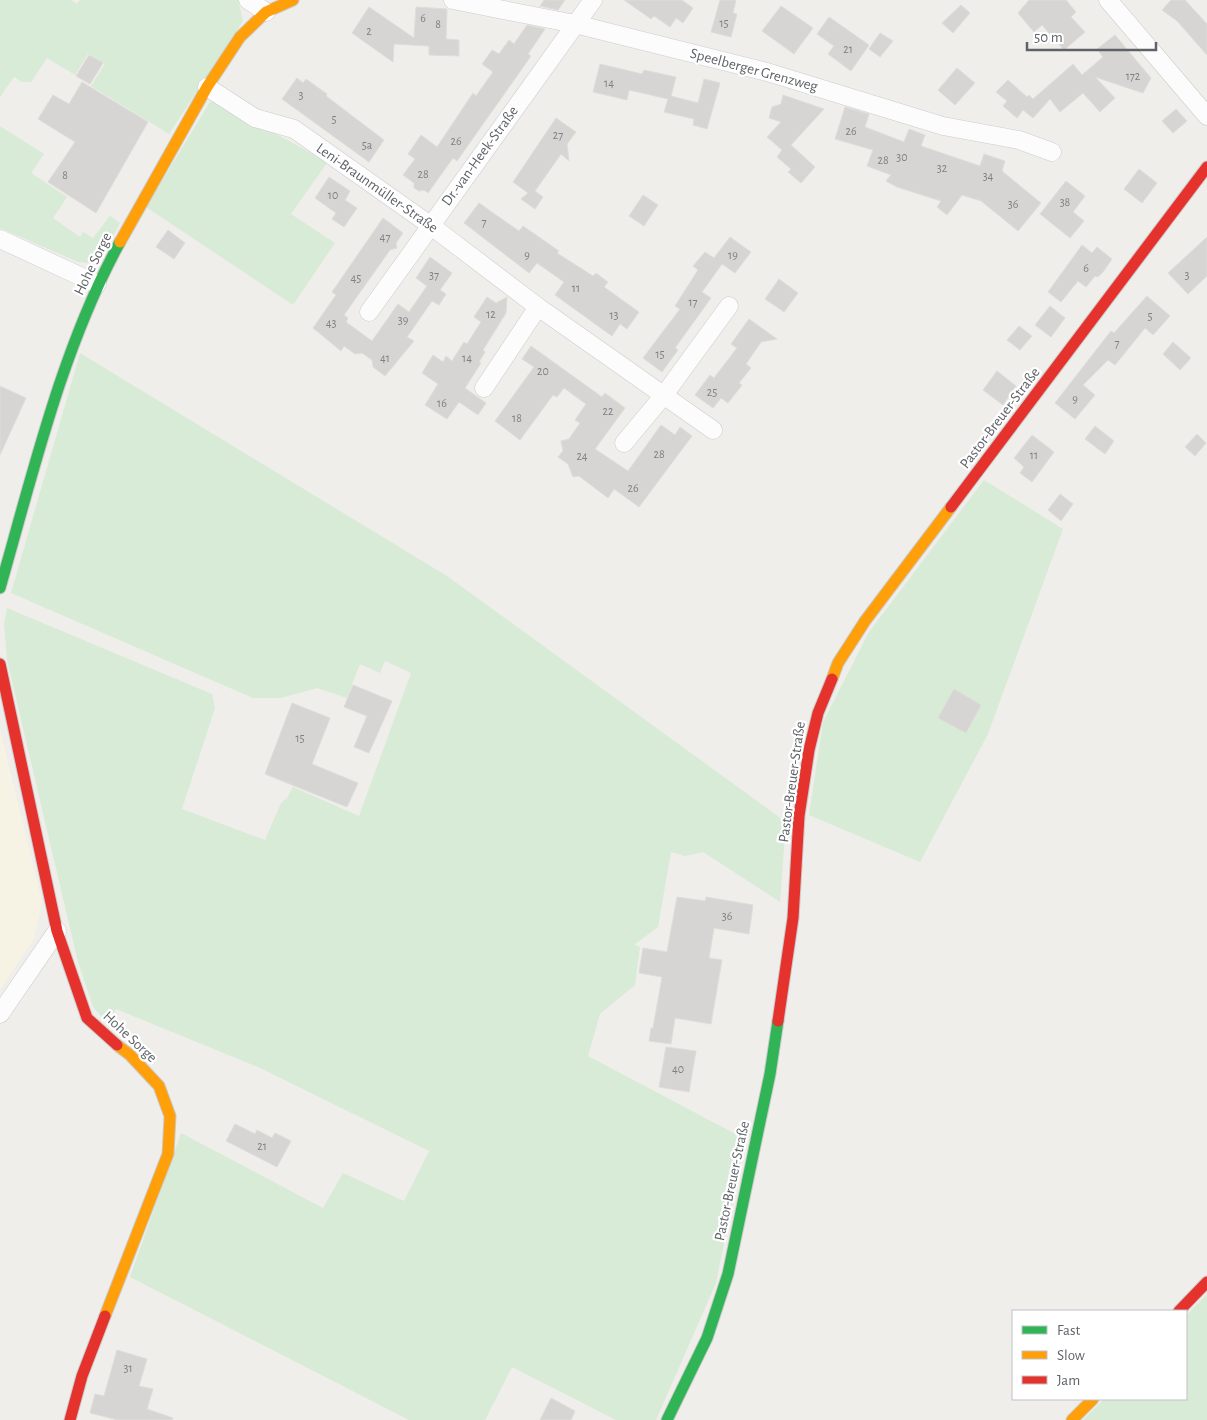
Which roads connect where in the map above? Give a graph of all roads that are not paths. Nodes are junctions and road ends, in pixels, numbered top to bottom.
1 (248, 0) edge
2 (293, 0) edge
3 (453, 0) edge
4 (592, 0) edge
5 (1108, 0) edge
6 (266, 12) junction
7 (575, 24) junction
8 (206, 87) junction
9 (1207, 116) edge
10 (1052, 152) dead end
11 (1207, 167) edge
12 (430, 225) junction
13 (0, 240) edge
14 (98, 284) junction
15 (729, 306) dead end
16 (538, 307) junction
17 (369, 312) dead end
18 (484, 388) dead end
19 (664, 395) junction
20 (713, 430) dead end
21 (624, 443) dead end
22 (0, 588) edge
23 (0, 664) edge
24 (56, 931) junction
25 (0, 1014) edge
26 (1207, 1282) edge
27 (1180, 1310) edge
28 (1092, 1400) edge
29 (70, 1420) edge
30 (667, 1420) edge
31 (1072, 1420) edge

1 - 6 street
2 - 6 street, Hohe Sorge
3 - 7 street, Speelberger Grenzweg
4 - 7 street, Dr.-van-Heek-Straße
5 - 9 street
6 - 8 street, Hohe Sorge
7 - 10 street, Speelberger Grenzweg
7 - 12 street, Dr.-van-Heek-Straße
8 - 12 street, Leni-Braunmüller-Straße
8 - 14 street, Hohe Sorge
11 - 30 street, Pastor-Breuer-Straße
12 - 16 street, Leni-Braunmüller-Straße
12 - 17 street, Dr.-van-Heek-Straße
13 - 14 street
14 - 22 street, Hohe Sorge
15 - 19 street
16 - 18 street
16 - 19 street, Leni-Braunmüller-Straße
19 - 20 street, Leni-Braunmüller-Straße
19 - 21 street
23 - 24 street, Hohe Sorge
24 - 25 street
24 - 29 street, Hohe Sorge
26 - 27 street
28 - 31 street

